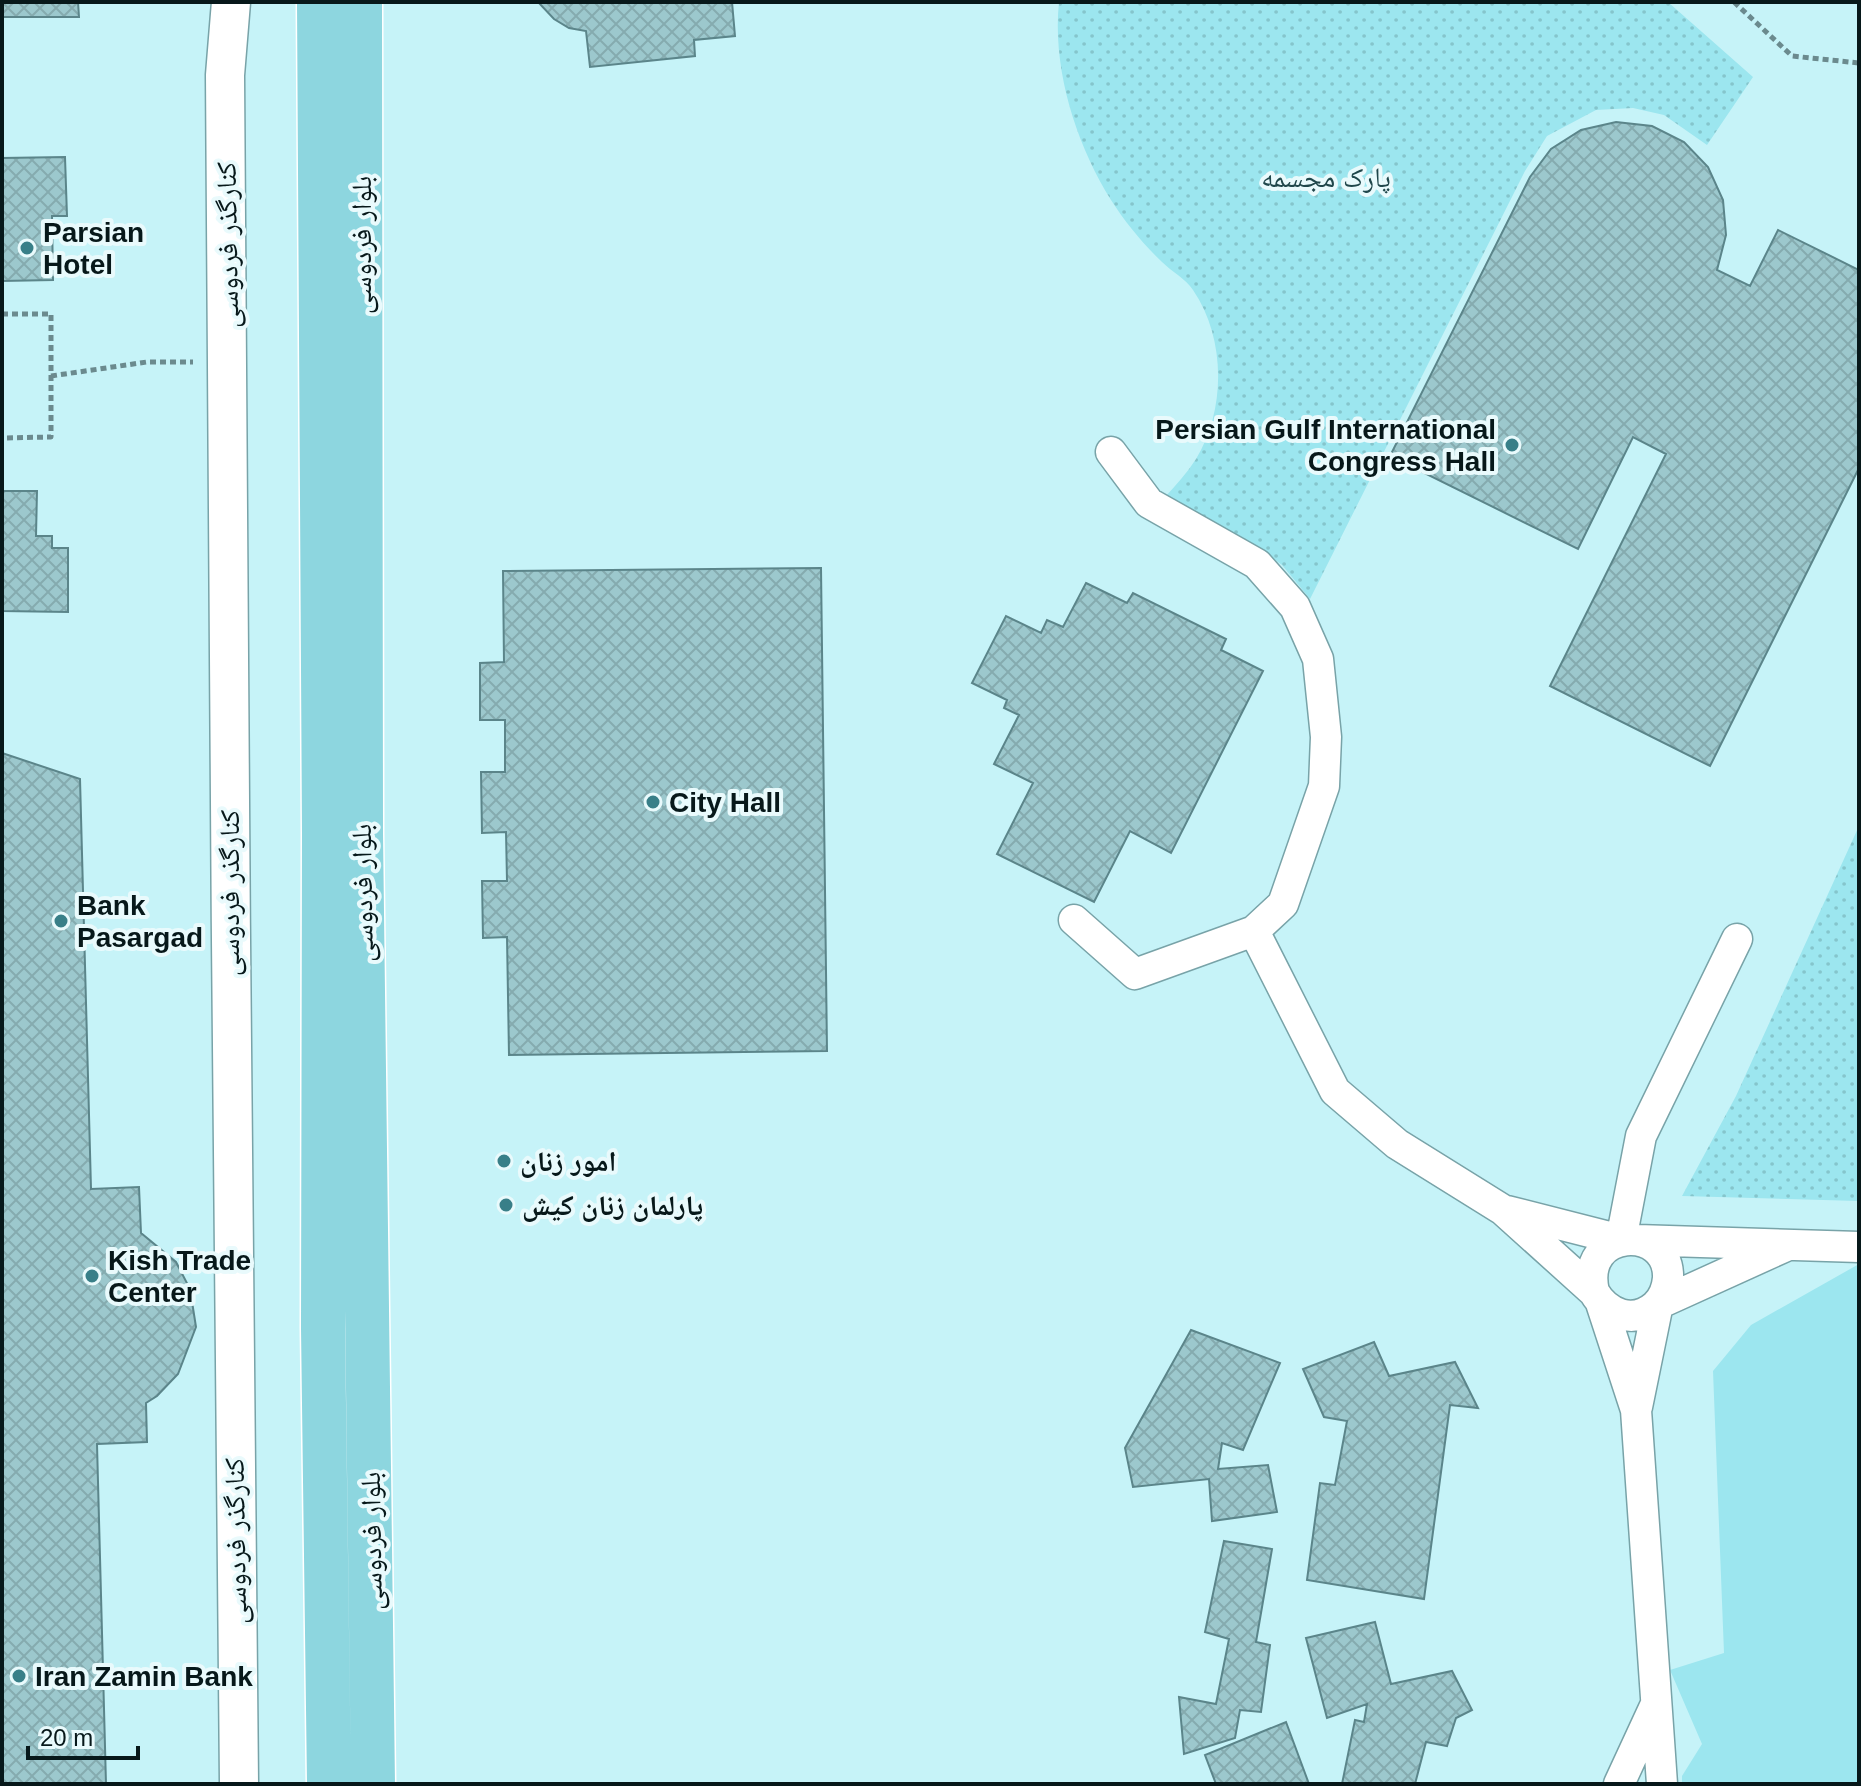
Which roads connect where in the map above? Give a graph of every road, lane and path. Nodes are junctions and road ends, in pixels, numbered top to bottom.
1 (231, 2) edge
2 (319, 2) edge
3 (360, 2) edge
4 (1734, 2) edge
5 (1859, 63) edge
6 (2, 314) edge
7 (147, 362) dead end
8 (51, 376) junction
9 (2, 438) edge
10 (1111, 452) dead end
11 (1074, 920) dead end
12 (1254, 931) junction
13 (1737, 939) dead end
14 (1503, 1210) junction
15 (1628, 1240) junction
16 (1786, 1246) junction
17 (1859, 1247) edge
18 (1597, 1298) junction
19 (1658, 1304) junction
20 (1636, 1410) junction
21 (1657, 1703) junction
22 (239, 1784) edge
23 (329, 1784) edge
24 (373, 1784) edge
25 (1619, 1784) edge
26 (1662, 1784) edge

1 - 22 street, کنارگذر فردوسی
2 - 23 main road, بلوار فردوسی
3 - 24 main road, بلوار فردوسی
4 - 5 path
6 - 8 path
7 - 8 path
8 - 9 path
10 - 12 street
11 - 12 street
12 - 14 street
13 - 15 street
14 - 15 street
14 - 18 street
15 - 16 street
15 - 18 street
15 - 19 street
16 - 17 street
16 - 19 street
18 - 19 street
18 - 20 street
19 - 20 street
20 - 21 street
21 - 25 street
21 - 26 street

